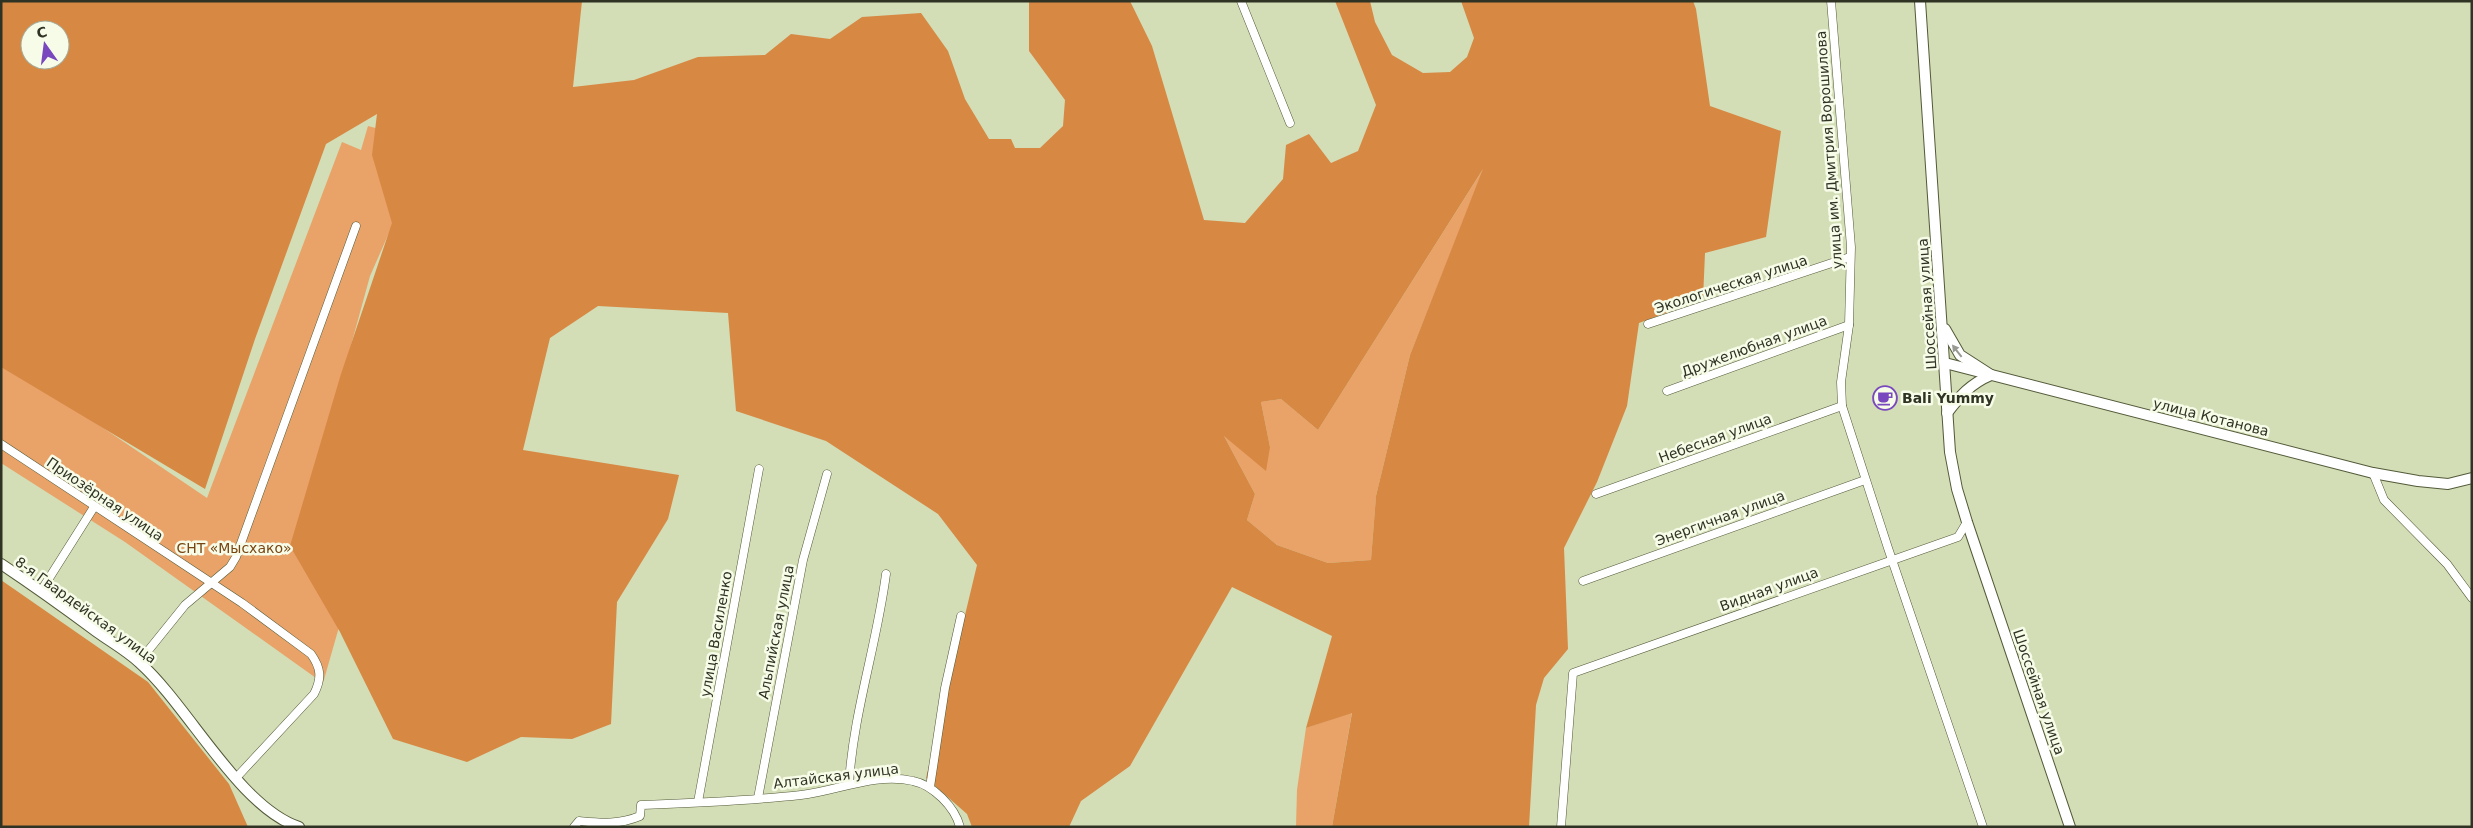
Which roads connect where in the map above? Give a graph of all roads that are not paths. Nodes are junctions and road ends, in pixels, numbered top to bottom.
1 (1240, 1) edge
2 (1831, 1) edge
3 (1920, 1) edge
4 (1290, 123) dead end
5 (356, 226) dead end
6 (1850, 258) junction
7 (1942, 322) junction
8 (1648, 324) dead end
9 (1849, 325) junction
10 (1944, 363) junction
11 (1991, 375) junction
12 (1668, 391) dead end
13 (1842, 406) junction
14 (1947, 413) junction
15 (1, 444) edge
16 (759, 469) dead end
17 (2373, 473) junction
18 (827, 474) dead end
19 (2472, 478) edge
20 (1865, 480) junction
21 (1596, 494) dead end
22 (94, 507) junction
23 (1967, 522) junction
24 (1892, 559) junction
25 (1, 564) edge
26 (886, 574) dead end
27 (1583, 581) dead end
28 (209, 583) junction
29 (41, 591) junction
30 (2472, 598) edge
31 (961, 616) dead end
32 (139, 662) junction
33 (236, 778) junction
34 (849, 784) junction
35 (930, 787) junction
36 (758, 798) junction
37 (698, 802) junction
38 (959, 823) edge
39 (299, 827) edge
40 (574, 827) edge
41 (1561, 827) edge
42 (1983, 827) edge
43 (2070, 827) edge

1 - 4 street
2 - 6 street, улица им. Дмитрия Ворошилова
3 - 7 street, Шоссейная улица
5 - 28 street
6 - 8 street, Экологическая улица
6 - 9 street, улица им. Дмитрия Ворошилова
7 - 10 street, Шоссейная улица
11 -> 7 street
9 - 12 street, Дружелюбная улица
9 - 13 street, улица им. Дмитрия Ворошилова
10 - 11 street, улица Котанова
10 - 14 street, Шоссейная улица
11 - 14 street
11 - 17 street, улица Котанова
13 - 20 street, улица им. Дмитрия Ворошилова
13 - 21 street, Небесная улица
14 - 23 street, Шоссейная улица
15 - 22 street, Приозёрная улица
16 - 37 street, улица Василенко
17 - 19 street, улица Котанова
17 - 30 street
18 - 36 street, Альпийская улица
20 - 24 street, улица им. Дмитрия Ворошилова
20 - 27 street, Энергичная улица
22 - 28 street, Приозёрная улица
22 - 29 street
23 - 24 street, Видная улица
23 - 43 street, Шоссейная улица
24 - 41 street, Видная улица
24 - 42 street, улица им. Дмитрия Ворошилова
25 - 29 street, 8-я Гвардейская улица
26 - 34 street
28 - 32 street
28 - 33 street, Приозёрная улица
29 - 32 street, 8-я Гвардейская улица
31 - 35 street
32 - 33 street, 8-я Гвардейская улица
33 - 39 street, 8-я Гвардейская улица
34 - 35 street, Алтайская улица
34 - 36 street, Алтайская улица
35 - 38 street
36 - 37 street, Алтайская улица
37 - 40 street, Алтайская улица

